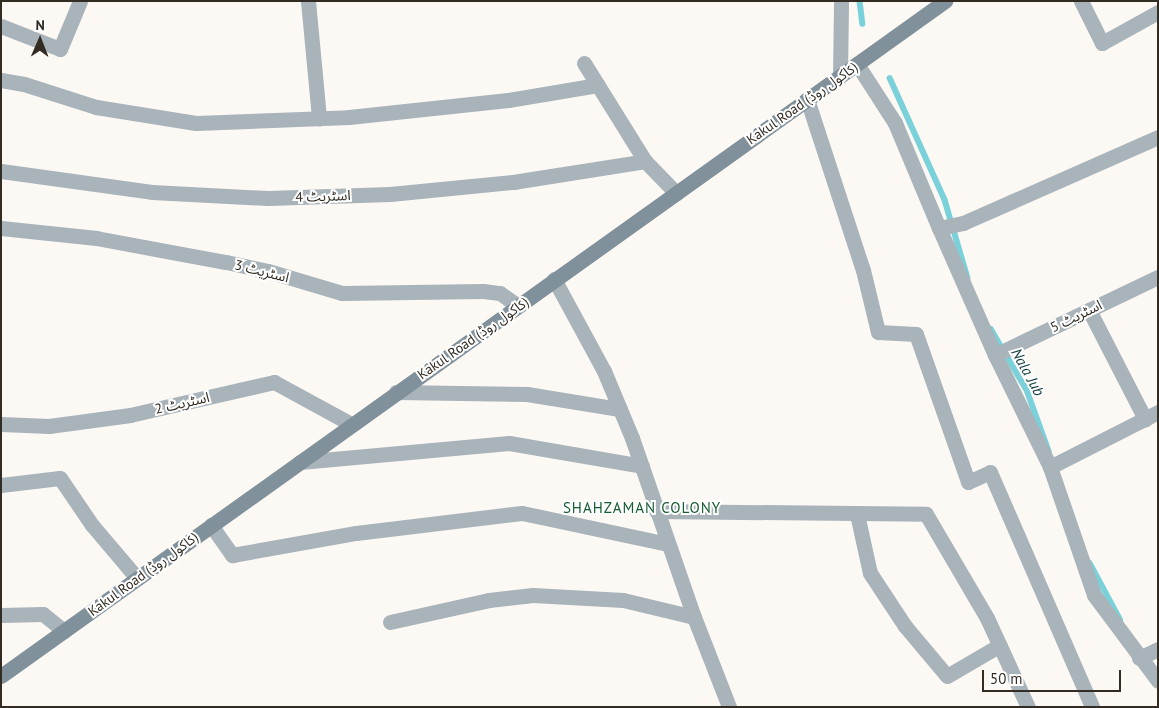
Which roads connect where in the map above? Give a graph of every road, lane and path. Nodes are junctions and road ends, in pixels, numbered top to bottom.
1 (80, 1) edge
2 (308, 1) edge
3 (841, 1) edge
4 (945, 1) edge
5 (1081, 1) edge
6 (1158, 12) edge
7 (1, 26) edge
8 (584, 63) dead end
9 (857, 64) junction
10 (840, 76) junction
11 (1, 80) edge
12 (598, 85) junction
13 (807, 100) junction
14 (319, 118) junction
15 (1158, 137) edge
16 (645, 161) junction
17 (1, 171) edge
18 (676, 193) junction
19 (1, 228) edge
20 (939, 228) junction
21 (1158, 277) edge
22 (554, 279) junction
23 (518, 306) junction
24 (1089, 310) junction
25 (995, 355) junction
26 (396, 392) junction
27 (620, 409) junction
28 (1151, 416) edge
29 (1, 424) edge
30 (351, 424) junction
31 (300, 462) junction
32 (642, 466) junction
33 (1050, 467) junction
34 (1, 486) edge
35 (656, 511) junction
36 (857, 514) junction
37 (211, 525) junction
38 (668, 544) junction
39 (137, 578) junction
40 (1, 615) edge
41 (694, 617) junction
42 (390, 622) dead end
43 (64, 631) junction
44 (1000, 645) junction
45 (1158, 649) edge
46 (1139, 658) junction
47 (1, 676) edge
48 (1158, 681) edge
49 (730, 707) edge
50 (1028, 707) edge
51 (1092, 707) edge

1 - 7 street
2 - 14 street
3 - 10 street
4 - 9 main road, Kakul Road (کاکول روڈ)
5 - 6 street
8 - 12 street
9 - 10 main road, Kakul Road (کاکول روڈ)
9 - 20 street
10 - 13 main road, Kakul Road (کاکول روڈ)
11 - 14 street
12 - 14 street
12 - 16 street
13 - 18 main road, Kakul Road (کاکول روڈ)
13 - 51 street
15 - 20 street
16 - 17 street, اسٹریٹ 4
16 - 18 street
18 - 22 main road, Kakul Road (کاکول روڈ)
19 - 23 street, اسٹریٹ 3
20 - 25 street
21 - 24 street, اسٹریٹ 5
22 - 23 main road, Kakul Road (کاکول روڈ)
22 - 27 street
23 - 26 main road, Kakul Road (کاکول روڈ)
24 - 25 street, اسٹریٹ 5
24 - 28 street
25 - 33 street
26 - 27 street
26 - 30 main road, Kakul Road (کاکول روڈ)
27 - 32 street
28 - 33 street
29 - 30 street, اسٹریٹ 2
30 - 31 main road, Kakul Road (کاکول روڈ)
31 - 32 street
31 - 37 main road, Kakul Road (کاکول روڈ)
32 - 35 street
33 - 46 street
34 - 39 street
35 - 36 street
35 - 38 street
36 - 44 street
36 - 44 street
37 - 38 street
37 - 39 main road, Kakul Road (کاکول روڈ)
38 - 41 street
39 - 43 main road, Kakul Road (کاکول روڈ)
40 - 43 street
41 - 42 street
41 - 49 street
43 - 47 main road, Kakul Road (کاکول روڈ)
44 - 50 street
45 - 46 street
46 - 48 street

